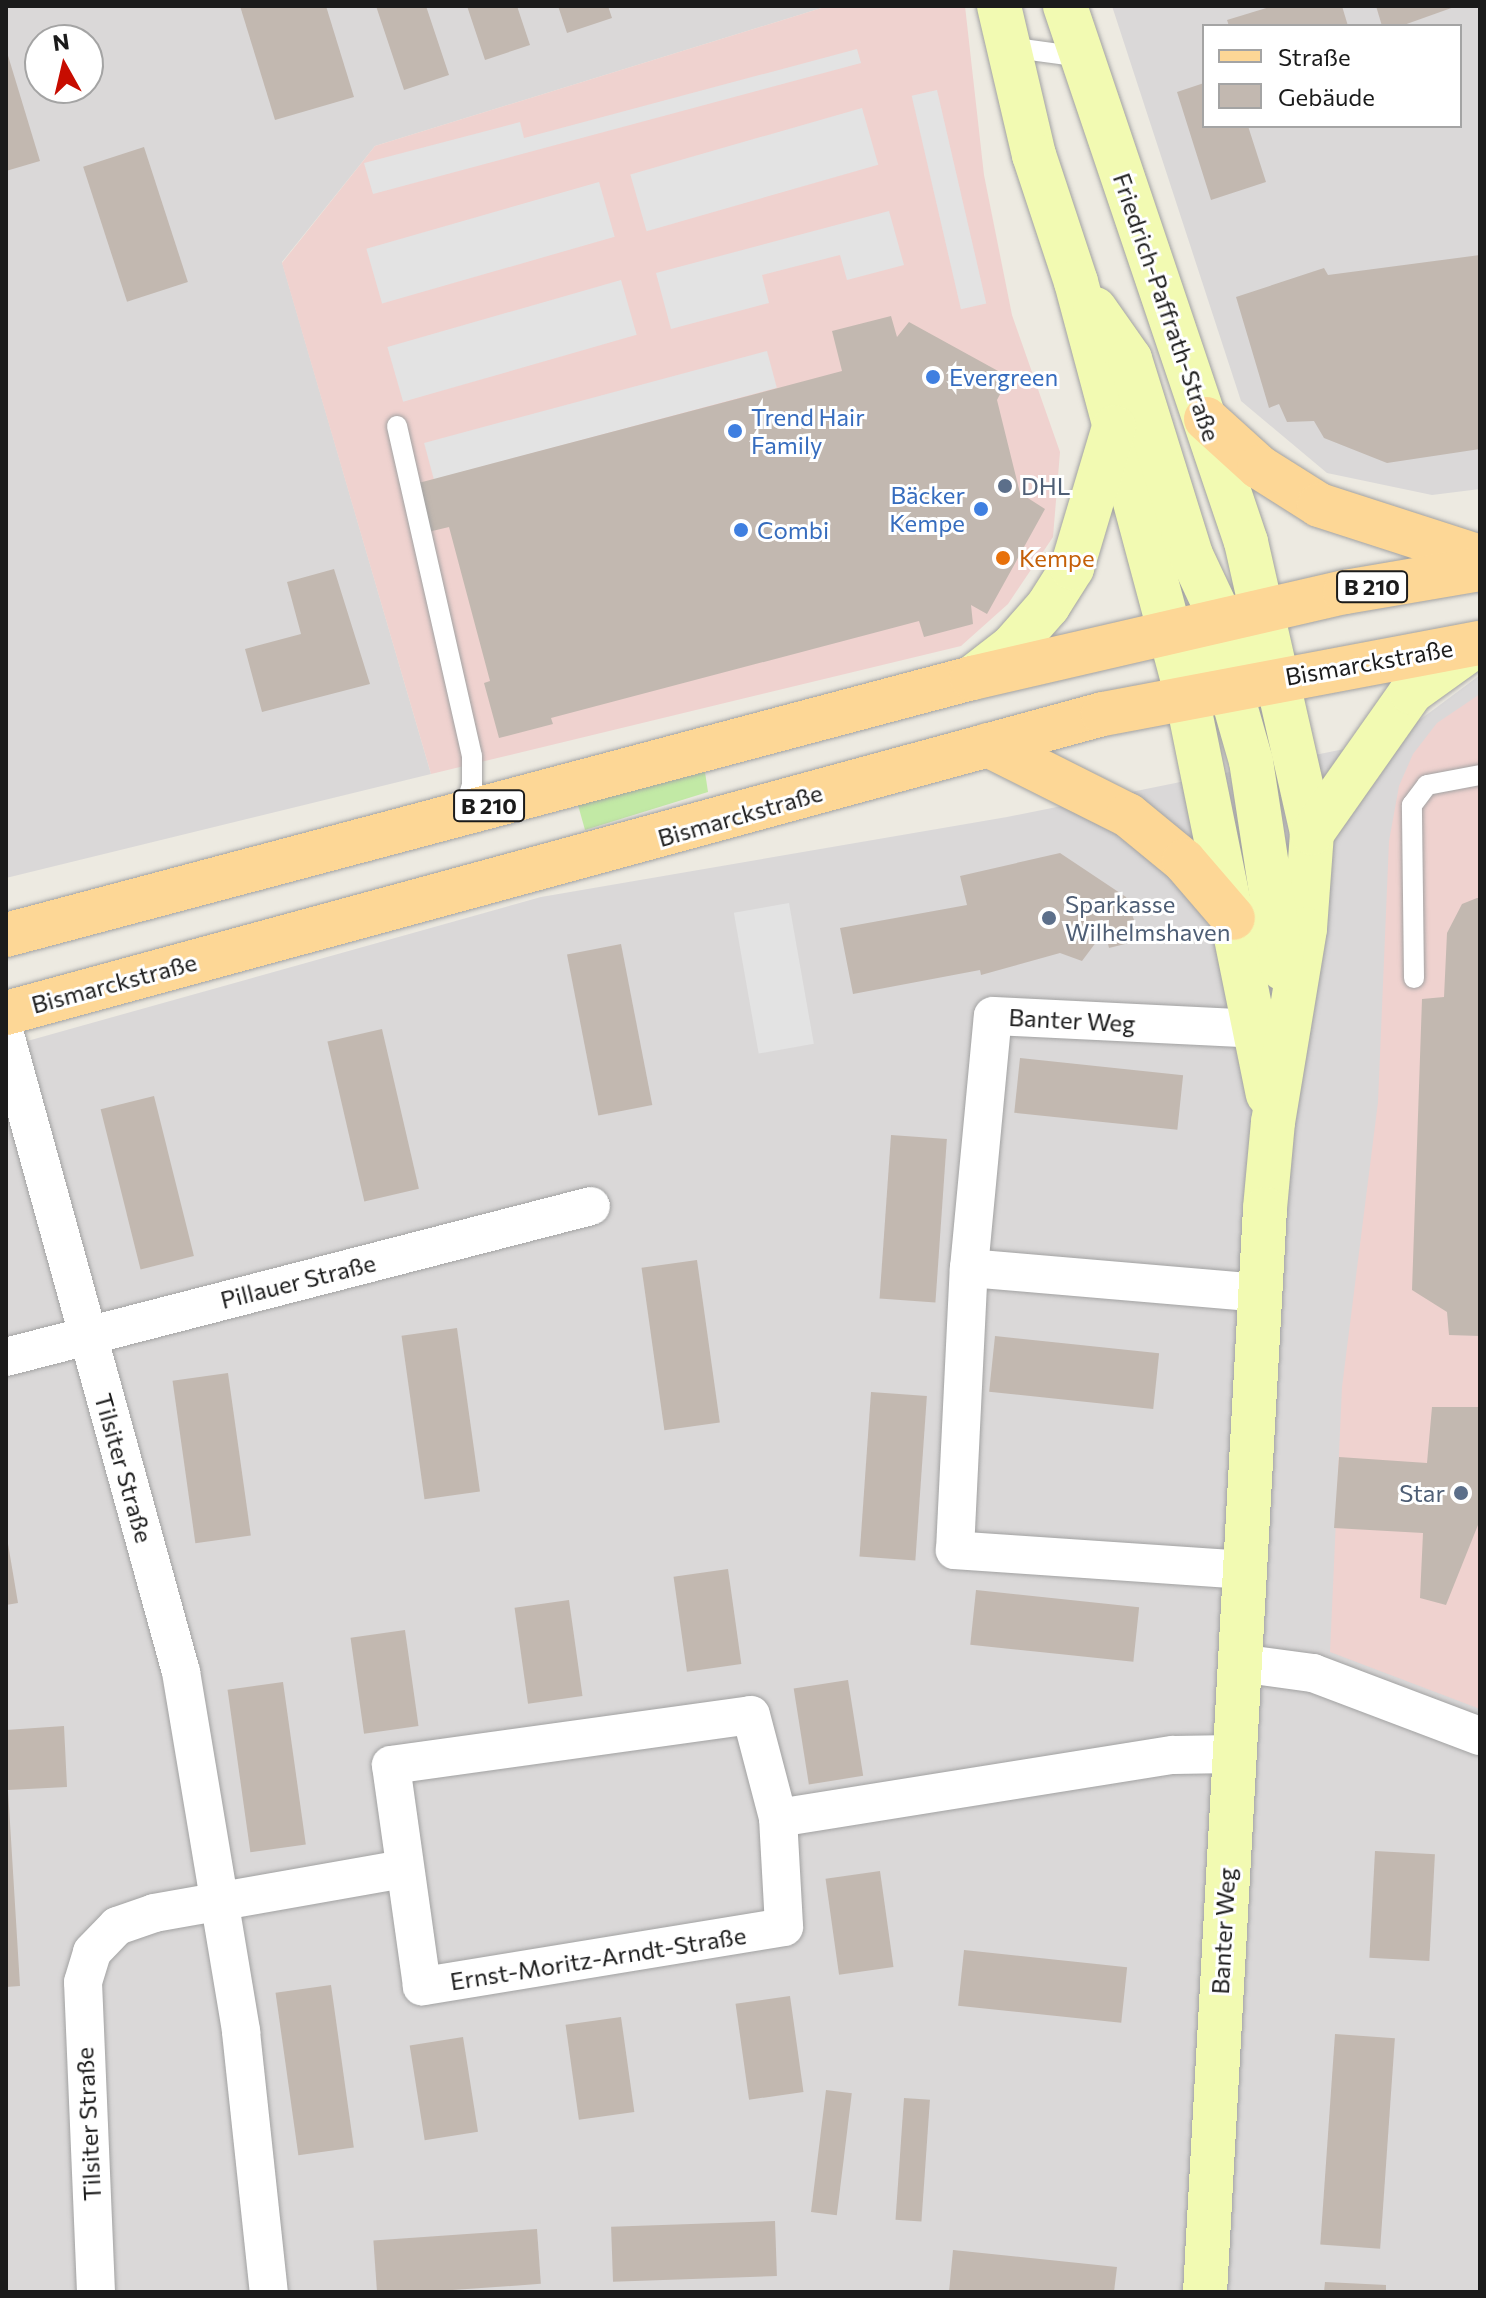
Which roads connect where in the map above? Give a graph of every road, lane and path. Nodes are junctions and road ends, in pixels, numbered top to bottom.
1 (1068, 7) edge
2 (1003, 27) edge
3 (1082, 57) junction
4 (1076, 282) junction
5 (1206, 419) junction
6 (1115, 425) junction
7 (397, 426) dead end
8 (1480, 557) edge
9 (1480, 569) edge
10 (1264, 609) junction
11 (1221, 619) junction
12 (1170, 631) junction
13 (1479, 644) edge
14 (1280, 677) junction
15 (972, 678) junction
16 (1230, 688) junction
17 (1187, 697) junction
18 (988, 745) junction
19 (1480, 775) edge
20 (462, 813) junction
21 (1312, 833) junction
22 (1233, 918) junction
23 (6, 935) edge
24 (1414, 978) dead end
25 (6, 1013) edge
26 (1275, 1030) junction
27 (6, 1038) edge
28 (591, 1206) dead end
29 (969, 1268) junction
30 (1261, 1293) junction
31 (87, 1335) junction
32 (6, 1357) edge
33 (1245, 1570) junction
34 (1239, 1663) junction
35 (1480, 1736) edge
36 (1233, 1754) junction
37 (778, 1818) junction
38 (403, 1869) junction
39 (217, 1904) junction
40 (96, 2292) edge
41 (269, 2292) edge
42 (1205, 2292) edge

1 - 3 main road, Friedrich-Paffrath-Straße
2 - 3 lane
2 - 4 main road
3 - 5 main road, Friedrich-Paffrath-Straße
4 - 6 main road
4 - 11 main road
5 - 8 main road
5 - 10 main road, Friedrich-Paffrath-Straße
6 - 12 main road
6 - 15 main road
7 - 20 lane
9 - 10 main road, B 210
10 - 11 main road, B 210
10 - 14 main road, Banter Weg
11 - 12 main road, B 210
11 - 14 main road
12 - 15 main road, B 210
12 - 16 main road, Banter Weg
12 - 17 main road
13 - 14 main road, Bismarckstraße
13 - 21 main road
14 - 16 main road, Bismarckstraße
14 - 21 main road, Banter Weg
15 - 20 main road, B 210
16 - 17 main road, Bismarckstraße
16 - 26 main road, Banter Weg
17 - 18 main road, Bismarckstraße
17 - 22 main road, Banter Weg
18 - 22 main road
18 - 25 main road, Bismarckstraße
19 - 24 lane
20 - 23 main road, B 210
21 - 26 main road, Banter Weg
22 - 26 main road, Banter Weg
26 - 29 street, Banter Weg
26 - 30 main road, Banter Weg
27 - 31 street, Tilsiter Straße
28 - 31 street, Pillauer Straße
29 - 30 street
29 - 33 street, Banter Weg
30 - 33 main road, Banter Weg
31 - 32 street, Pillauer Straße
31 - 39 street, Tilsiter Straße
33 - 34 main road, Banter Weg
34 - 35 street
34 - 36 main road, Banter Weg
36 - 37 street
36 - 42 main road, Banter Weg
37 - 38 street, Ernst-Moritz-Arndt-Straße
37 - 38 street, Ernst-Moritz-Arndt-Straße
38 - 39 street
39 - 40 street, Tilsiter Straße
39 - 41 street, Tilsiter Straße

